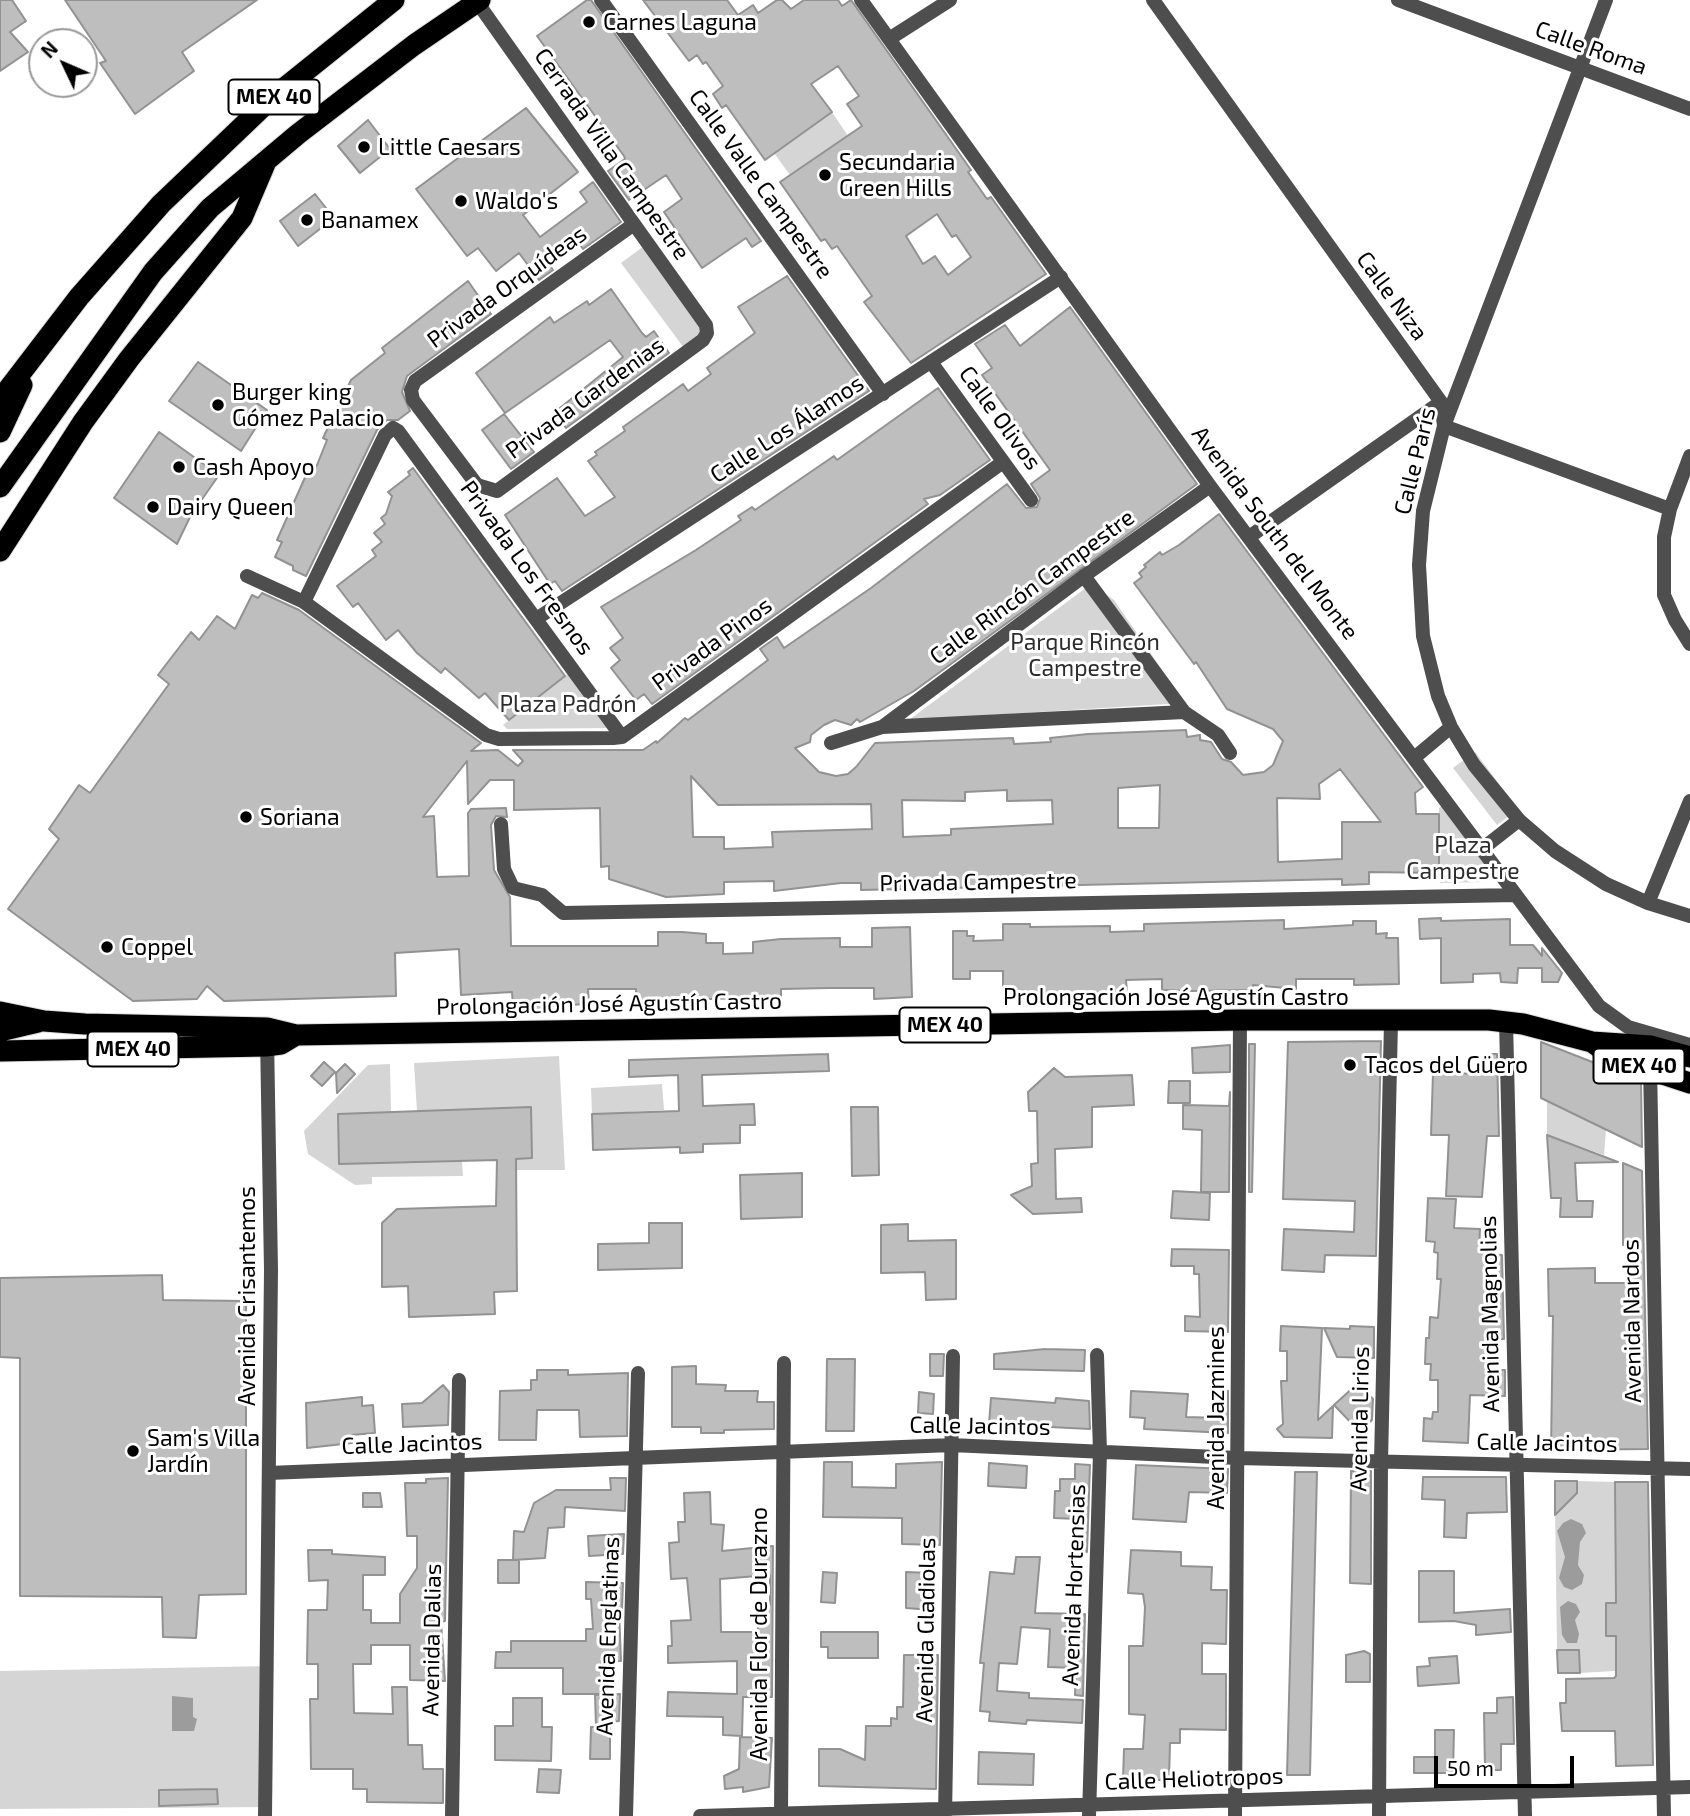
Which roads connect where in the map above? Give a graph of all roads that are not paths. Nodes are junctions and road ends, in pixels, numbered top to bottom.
1 (394, 0) edge
2 (601, 0) edge
3 (861, 0) edge
4 (950, 0) edge
5 (1153, 0) edge
6 (1398, 0) edge
7 (1606, 0) edge
8 (478, 1) edge
9 (889, 40) junction
10 (1580, 68) junction
11 (1690, 109) edge
12 (266, 162) junction
13 (634, 224) junction
14 (1061, 276) junction
15 (707, 333) joint
16 (33, 360) junction
17 (931, 362) junction
18 (883, 394) junction
19 (0, 400) edge
20 (1441, 402) junction
21 (1444, 426) junction
22 (0, 432) edge
23 (1690, 456) edge
24 (1003, 462) junction
25 (1210, 486) junction
26 (0, 487) edge
27 (486, 489) joint
28 (1031, 500) dead end
29 (1670, 509) junction
30 (1249, 537) junction
31 (0, 551) edge
32 (247, 576) dead end
33 (1084, 576) junction
34 (304, 602) junction
35 (536, 619) junction
36 (1690, 644) edge
37 (1184, 712) junction
38 (882, 727) junction
39 (1451, 727) junction
40 (622, 737) junction
41 (831, 743) dead end
42 (1230, 753) dead end
43 (1414, 758) junction
44 (1690, 801) edge
45 (1519, 820) junction
46 (501, 824) dead end
47 (1482, 849) junction
48 (1516, 895) junction
49 (1648, 904) junction
50 (1690, 916) edge
51 (3, 1016) edge
52 (1240, 1020) junction
53 (1506, 1021) junction
54 (1391, 1022) junction
55 (267, 1037) junction
56 (1651, 1040) junction
57 (1592, 1042) junction
58 (1690, 1045) edge
59 (0, 1051) edge
60 (1690, 1057) edge
61 (1650, 1070) junction
62 (1690, 1083) edge
63 (1097, 1355) dead end
64 (953, 1356) dead end
65 (784, 1363) dead end
66 (638, 1373) dead end
67 (459, 1380) dead end
68 (951, 1446) junction
69 (784, 1452) junction
70 (1100, 1452) junction
71 (636, 1458) junction
72 (1238, 1458) junction
73 (1381, 1461) junction
74 (458, 1465) junction
75 (1516, 1465) junction
76 (1658, 1468) junction
77 (1690, 1469) edge
78 (269, 1473) junction
79 (1690, 1787) edge
80 (1663, 1788) junction
81 (1524, 1792) junction
82 (1379, 1797) junction
83 (1236, 1801) junction
84 (1089, 1810) edge
85 (946, 1812) edge
86 (781, 1815) edge
87 (265, 1816) edge
88 (452, 1816) edge
89 (626, 1816) edge
90 (700, 1816) edge
91 (1235, 1816) edge
92 (1379, 1816) edge
93 (1525, 1816) edge
94 (1664, 1816) edge

1 - 16 highway, MEX 40
2 - 18 street, Calle Valle Campestre
3 - 9 street, Avenida South del Monte
4 - 9 street
5 - 20 street, Calle Niza
6 - 10 street, Calle Roma
7 - 10 street, Calle París
8 - 12 highway, MEX 40
8 - 13 street, Cerrada Villa Campestre
9 - 14 street, Avenida South del Monte
10 - 11 street, Calle Roma
10 - 21 street, Calle París
12 - 26 highway, MEX 40
12 - 31 highway
13 - 15 street, Cerrada Villa Campestre
13 - 27 street, Privada Orquídeas
14 - 17 street, Calle Los Álamos
14 - 25 street, Avenida South del Monte
15 - 27 street, Privada Gardenias
16 - 19 highway, MEX 40
16 - 22 highway
17 - 18 street, Calle Los Álamos
17 - 24 street, Calle Olivos
18 - 35 street, Calle Los Álamos
20 - 21 street, Calle Niza
20 - 30 street
21 - 29 street
21 - 39 street, Calle París
23 - 29 street
24 - 28 street, Calle Olivos
24 - 40 street, Privada Pinos
25 - 30 street, Avenida South del Monte
25 - 33 street, Calle Rincón Campestre
29 - 36 street
30 - 43 street, Avenida South del Monte
32 - 34 street
33 - 37 street
33 - 38 street, Calle Rincón Campestre
34 - 35 street, Privada Los Fresnos
34 - 40 street
35 - 40 street, Privada Los Fresnos
37 - 38 street
37 - 42 street
38 - 41 street
39 - 43 street
39 - 45 street, Calle París
43 - 47 street, Avenida South del Monte
44 - 49 street
45 - 47 street
45 - 49 street, Calle París
46 - 48 street, Privada Campestre
47 - 48 street, Avenida South del Monte
48 - 56 street, Avenida South del Monte
49 - 50 street, Calle París
51 - 55 highway, Prolongación José Agustín Castro / MEX 40
52 - 54 highway, Prolongación José Agustín Castro / MEX 40
52 - 55 highway, Prolongación José Agustín Castro / MEX 40
52 - 72 street, Avenida Jazmines
53 - 54 highway, Prolongación José Agustín Castro / MEX 40
53 - 57 highway, Prolongación José Agustín Castro / MEX 40
53 - 75 street, Avenida Magnolias
54 - 73 street, Avenida Lirios
55 - 59 highway, Prolongación José Agustín Castro / MEX 40
55 - 78 street, Avenida Crisantemos
56 - 57 highway, MEX 40
56 - 58 street, Avenida South del Monte
56 - 60 highway, MEX 40
56 - 61 street, Avenida Nardos
57 - 61 highway, MEX 40
61 - 62 highway, MEX 40
61 - 76 street, Avenida Nardos
63 - 70 street, Avenida Hortensias
64 - 68 street, Avenida Gladiolas
65 - 69 street, Avenida Flor de Durazno
66 - 71 street, Avenida Englatinas
67 - 74 street, Avenida Dalias
68 - 69 street, Calle Jacintos
68 - 70 street, Calle Jacintos
68 - 85 street, Avenida Gladiolas
69 - 71 street, Calle Jacintos
69 - 86 street, Avenida Flor de Durazno
70 - 72 street, Calle Jacintos
70 - 84 street, Avenida Hortensias
71 - 74 street, Calle Jacintos
71 - 89 street, Avenida Englatinas
72 - 73 street, Calle Jacintos
72 - 83 street, Avenida Jazmines
73 - 75 street, Calle Jacintos
73 - 82 street, Avenida Lirios
74 - 78 street, Calle Jacintos
74 - 88 street, Avenida Dalias
75 - 76 street, Calle Jacintos
75 - 81 street, Avenida Magnolias
76 - 77 street, Calle Jacintos
76 - 80 street, Avenida Nardos
78 - 87 street, Avenida Crisantemos
79 - 80 street, Calle Heliotropos
80 - 81 street, Calle Heliotropos
80 - 94 street, Avenida Nardos
81 - 82 street, Calle Heliotropos
81 - 93 street, Avenida Magnolias
82 - 83 street, Calle Heliotropos
82 - 92 street, Avenida Lirios
83 - 84 street, Calle Heliotropos
83 - 91 street, Avenida Jazmines
84 - 85 street, Calle Heliotropos
85 - 86 street, Calle Heliotropos
86 - 90 street, Calle Heliotropos

